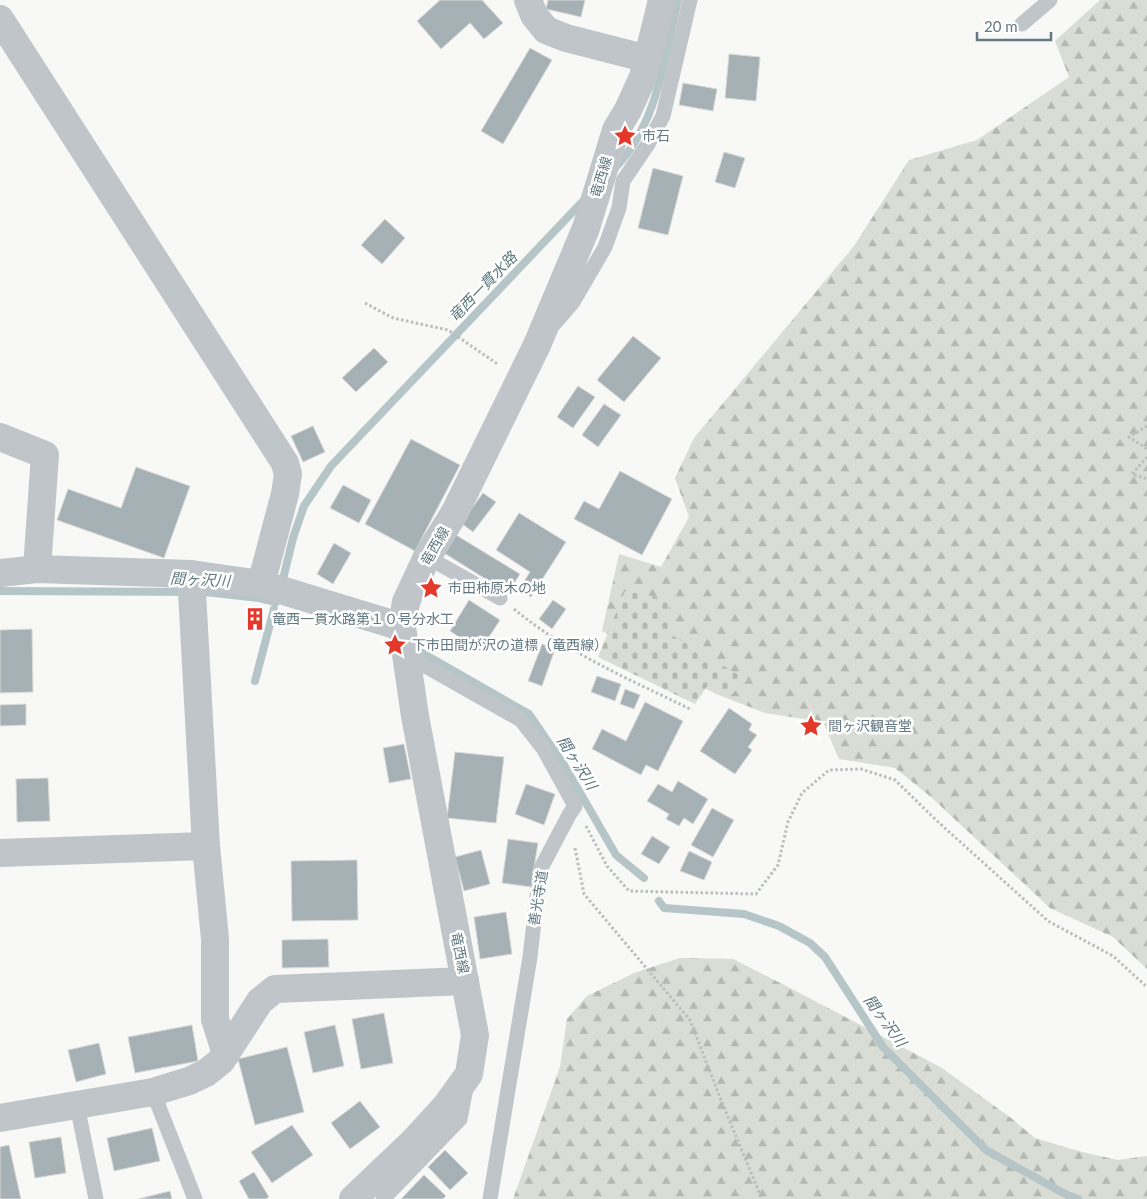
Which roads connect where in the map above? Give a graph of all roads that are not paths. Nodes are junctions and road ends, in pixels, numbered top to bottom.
1 (528, 0) edge
2 (662, 0) edge
3 (690, 0) edge
4 (1050, 0) edge
5 (0, 19) edge
6 (1022, 24) dead end
7 (648, 59) junction
8 (537, 345) junction
9 (0, 437) edge
10 (427, 557) junction
11 (37, 569) junction
12 (0, 573) edge
13 (261, 584) junction
14 (192, 587) junction
15 (500, 598) road end
16 (402, 627) junction
17 (406, 654) junction
18 (206, 846) junction
19 (0, 853) edge
20 (465, 981) junction
21 (226, 1054) junction
22 (469, 1074) junction
23 (154, 1092) junction
24 (77, 1105) junction
25 (0, 1118) edge
26 (96, 1199) edge
27 (195, 1199) edge
28 (353, 1199) edge
29 (383, 1199) edge
30 (490, 1199) edge

1 - 7 street
2 - 7 street, 竜西線
3 - 8 lane
4 - 6 lane
5 - 13 street
7 - 8 street, 竜西線
8 - 10 street, 竜西線
9 - 11 street
10 - 15 lane
10 - 16 street, 竜西線
11 - 12 street
11 - 14 street
13 - 14 street
13 - 16 street
14 - 18 street
16 - 17 street, 竜西線
17 - 20 street, 竜西線
17 - 30 lane, 善光寺道
18 - 19 street
18 - 21 street
20 - 21 street
20 - 22 street, 竜西線
21 - 23 street
22 - 28 street, 竜西線
22 - 29 lane
23 - 24 street
23 - 27 lane
24 - 25 street
24 - 26 lane

